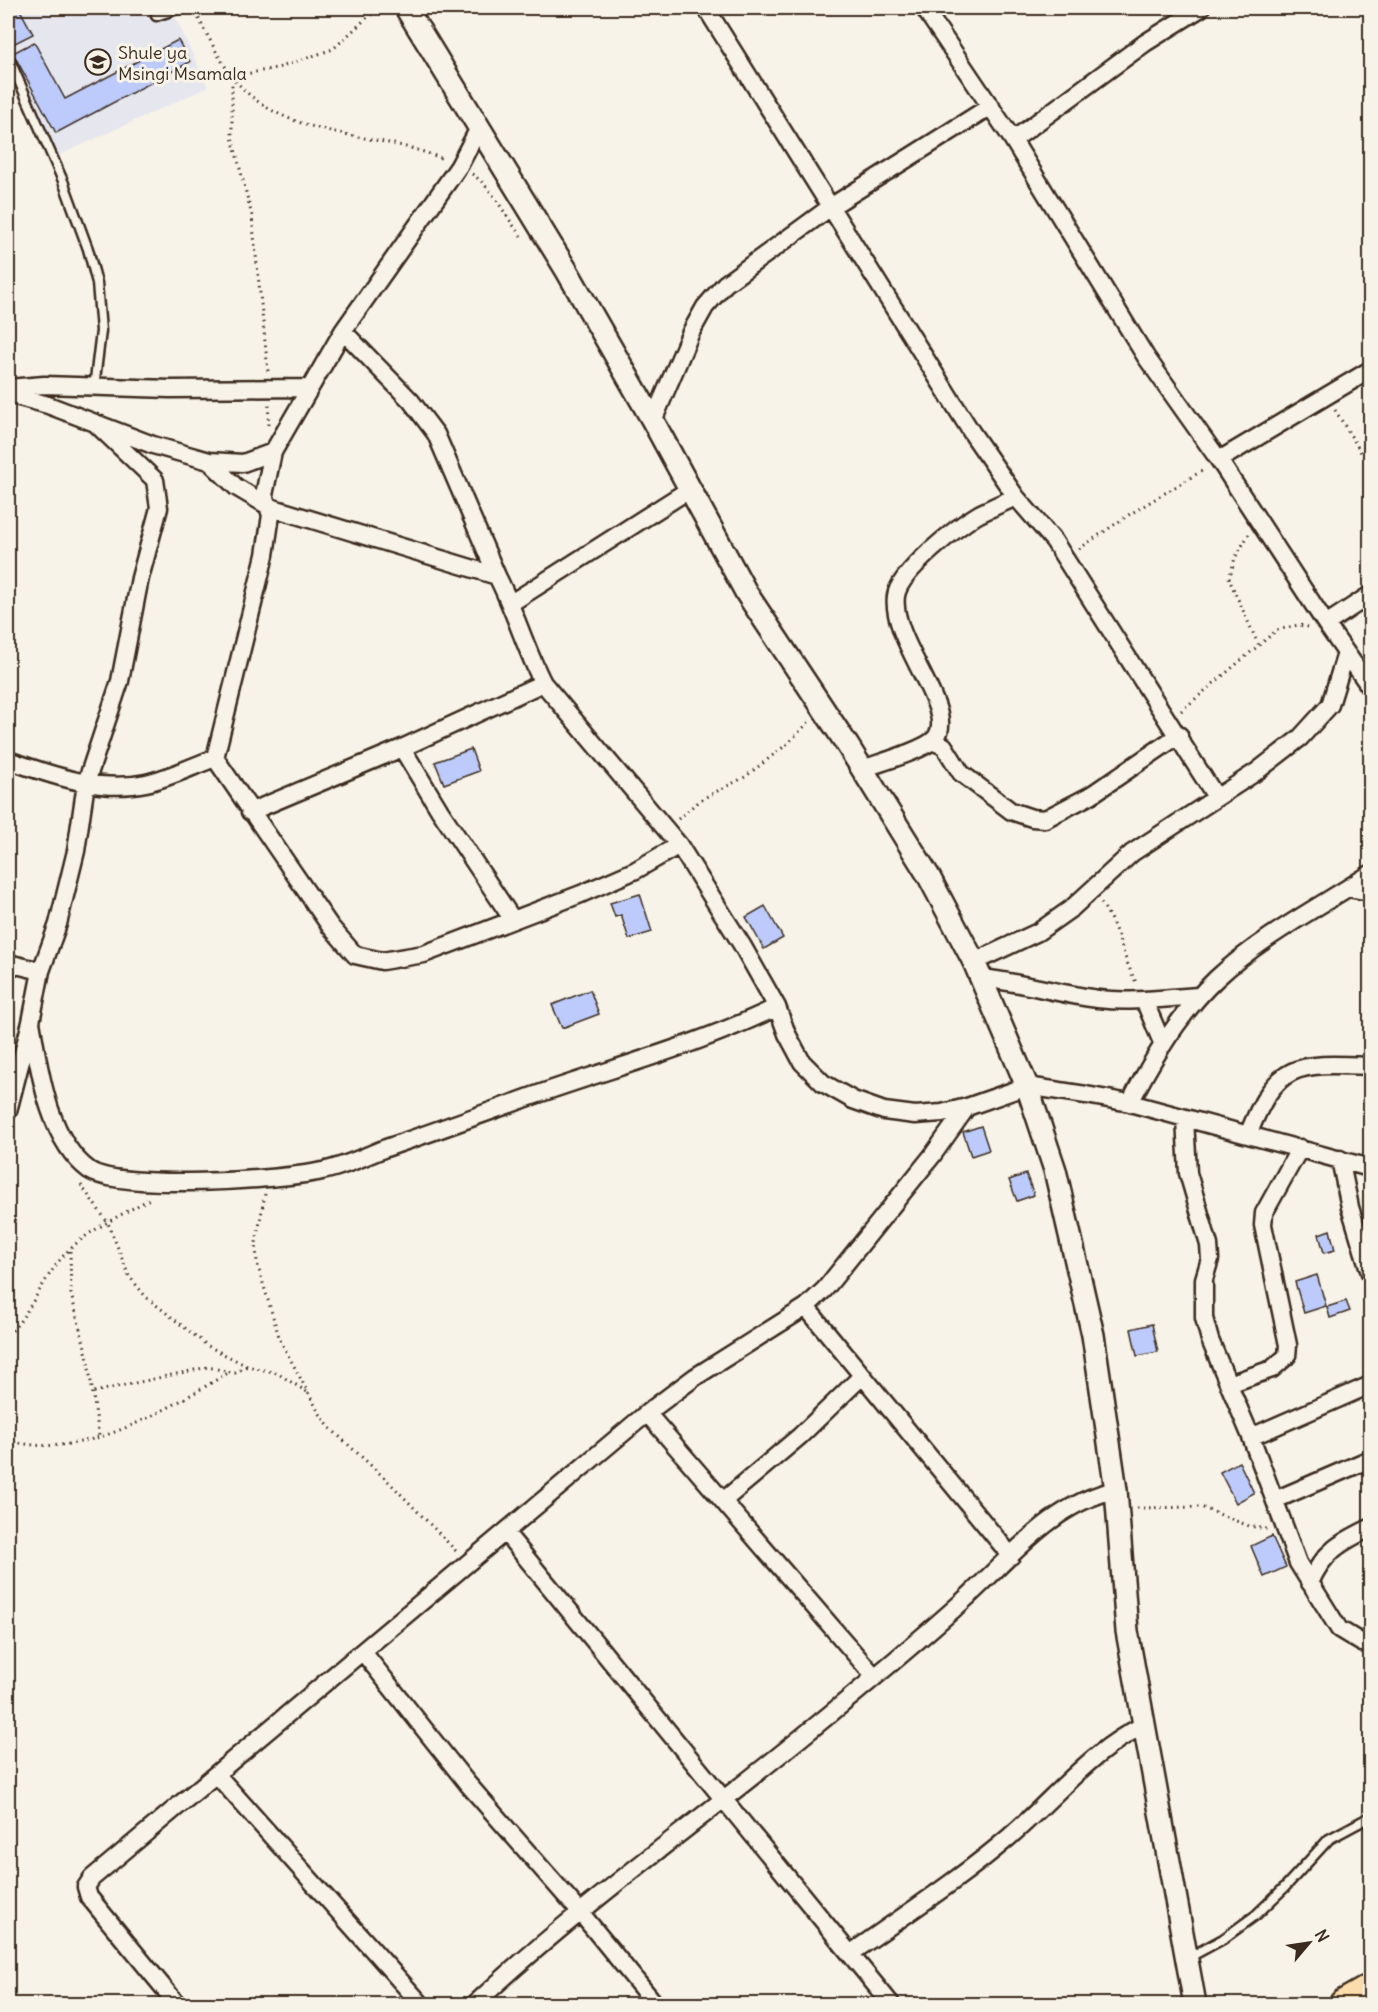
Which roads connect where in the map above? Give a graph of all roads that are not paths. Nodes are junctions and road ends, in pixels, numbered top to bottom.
1 (180, 8) edge
2 (406, 8) edge
3 (706, 8) edge
4 (924, 8) edge
5 (1201, 8) edge
6 (156, 16) dead end
7 (8, 56) edge
8 (991, 106) junction
9 (479, 128) junction
10 (1013, 140) junction
11 (832, 206) junction
12 (343, 331) junction
13 (1371, 370) edge
14 (8, 388) edge
15 (94, 388) junction
16 (309, 388) junction
17 (8, 394) edge
18 (653, 421) junction
19 (95, 423) junction
20 (269, 454) junction
21 (1219, 460) junction
22 (209, 461) junction
23 (690, 489) junction
24 (1016, 497) junction
25 (270, 507) junction
26 (497, 576) junction
27 (1371, 595) edge
28 (511, 603) junction
29 (1328, 628) junction
30 (1346, 653) junction
31 (543, 683) junction
32 (1371, 687) edge
33 (1175, 729) junction
34 (932, 741) junction
35 (402, 748) junction
36 (215, 759) junction
37 (8, 760) edge
38 (862, 769) junction
39 (86, 783) junction
40 (1216, 797) junction
41 (250, 812) junction
42 (679, 845) junction
43 (1371, 874) edge
44 (1348, 888) junction
45 (1371, 892) edge
46 (513, 920) junction
47 (8, 963) edge
48 (977, 970) junction
49 (41, 971) junction
50 (1199, 996) junction
51 (1144, 1000) junction
52 (777, 1007) junction
53 (31, 1022) junction
54 (1163, 1046) junction
55 (1369, 1066) edge
56 (1027, 1086) junction
57 (1130, 1103) junction
58 (967, 1107) junction
59 (8, 1111) edge
60 (1185, 1119) junction
61 (1248, 1135) junction
62 (1300, 1148) junction
63 (1340, 1159) junction
64 (1371, 1168) edge
65 (1371, 1273) edge
66 (806, 1307) junction
67 (862, 1376) junction
68 (1229, 1384) junction
69 (1371, 1385) edge
70 (647, 1413) junction
71 (1251, 1437) junction
72 (1371, 1459) edge
73 (1116, 1499) junction
74 (1275, 1500) junction
75 (723, 1501) junction
76 (1371, 1528) edge
77 (505, 1532) junction
78 (1011, 1556) junction
79 (1310, 1583) junction
80 (1371, 1644) edge
81 (363, 1652) junction
82 (874, 1676) junction
83 (1144, 1725) junction
84 (217, 1775) junction
85 (724, 1800) junction
86 (1371, 1817) edge
87 (580, 1912) junction
88 (850, 1954) junction
89 (1186, 1959) junction
90 (177, 2004) edge
91 (421, 2004) edge
92 (474, 2004) edge
93 (655, 2004) edge
94 (891, 2004) edge
95 (1195, 2004) edge

1 - 6 lane
2 - 9 street
3 - 11 street
4 - 8 street
5 - 10 street
7 - 15 lane
8 - 10 street
8 - 11 street
9 - 12 street
9 - 18 street
10 - 21 street
11 - 18 street
11 - 24 street
12 - 16 street
12 - 26 street
13 - 21 street
14 - 15 street
15 - 16 street
16 - 20 street
17 - 19 street
18 - 23 street
19 - 22 street
19 - 39 street
20 - 22 street
20 - 25 street
21 - 29 street
22 - 25 street
23 - 28 street
23 - 38 street
24 - 33 street
24 - 34 street
25 - 26 street
25 - 36 street
26 - 28 street
27 - 29 street
28 - 31 street
29 - 30 street
30 - 32 street
30 - 40 street
31 - 35 street
31 - 42 street
33 - 34 street
33 - 40 street
34 - 38 street
35 - 41 street
35 - 46 street
36 - 39 street
36 - 41 street
37 - 39 street
38 - 48 street
39 - 49 street
40 - 48 street
41 - 46 street
42 - 46 street
42 - 52 street
43 - 44 street
44 - 45 street
44 - 50 street
47 - 49 street
48 - 51 street
48 - 56 street
49 - 53 street
50 - 51 street
50 - 54 street
51 - 54 street
52 - 53 street
52 - 58 street
53 - 59 street
54 - 57 street
55 - 61 street
56 - 57 street
56 - 58 street
56 - 73 street
57 - 60 street
58 - 66 street
60 - 61 street
60 - 68 street
61 - 62 street
62 - 63 street
62 - 68 street
63 - 64 street
63 - 65 street
66 - 67 street
66 - 70 street
67 - 75 street
67 - 78 street
68 - 71 street
69 - 71 street
70 - 75 street
70 - 77 street
71 - 74 street
72 - 74 street
73 - 78 street
73 - 83 street
74 - 79 street
75 - 82 street
76 - 79 street
77 - 81 street
77 - 85 street
78 - 82 street
79 - 80 street
81 - 84 street
81 - 87 street
82 - 85 street
83 - 88 street
83 - 89 street
84 - 90 street
84 - 91 street
85 - 87 street
85 - 88 street
86 - 89 lane
87 - 92 street
87 - 93 street
88 - 94 street
89 - 95 street

